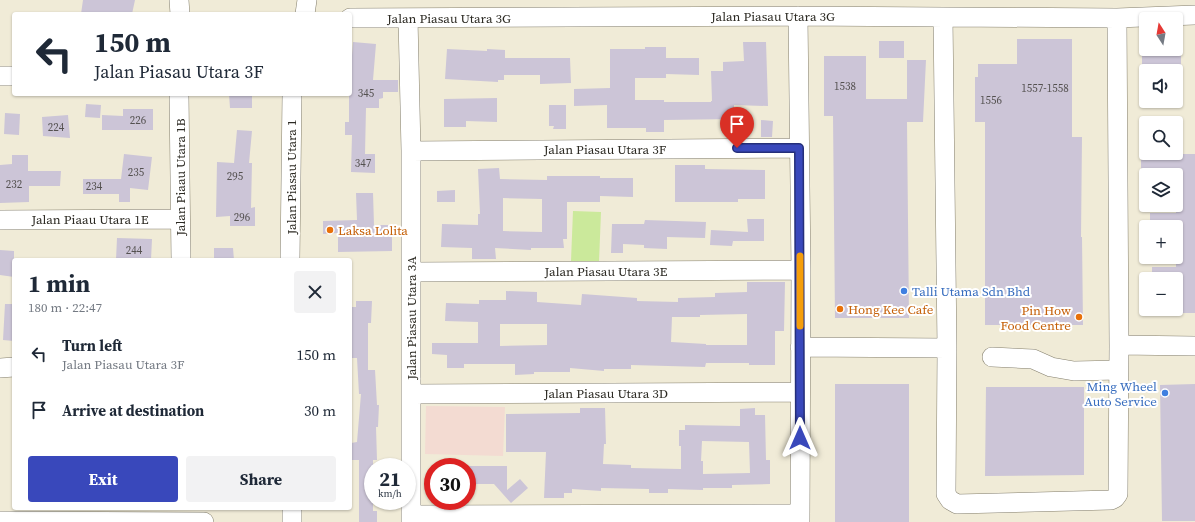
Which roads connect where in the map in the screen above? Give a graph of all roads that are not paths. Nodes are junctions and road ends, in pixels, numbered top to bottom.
1 (180, 0) edge
2 (307, 0) edge
3 (634, 8) edge
4 (180, 12) edge
5 (305, 12) edge
6 (1195, 15) edge
7 (798, 16) junction
8 (943, 17) junction
9 (352, 18) edge
10 (408, 18) junction
11 (1117, 18) junction
12 (0, 76) edge
13 (12, 76) edge
14 (179, 96) edge
15 (292, 96) edge
16 (799, 148) junction
17 (411, 151) junction
18 (180, 219) junction
19 (0, 220) edge
20 (181, 258) edge
21 (290, 258) edge
22 (800, 270) junction
23 (411, 272) junction
24 (1119, 344) junction
25 (1195, 346) edge
26 (800, 347) junction
27 (947, 348) junction
28 (992, 357) dead end
29 (0, 368) edge
30 (12, 368) edge
31 (1118, 370) junction
32 (800, 392) junction
33 (411, 394) junction
34 (292, 510) edge
35 (194, 517) edge
36 (800, 518) edge
37 (411, 519) edge
38 (0, 521) edge
39 (292, 522) edge

1 - 4 street
2 - 5 street
3 - 7 street, Jalan Piasau Utara 3G
3 - 10 street, Jalan Piasau Utara 3G
6 - 11 street, Jalan Piasau Utara 3G
7 - 8 street, Jalan Piasau Utara 3G
7 - 16 street
8 - 11 street, Jalan Piasau Utara 3G
8 - 27 street
9 - 10 street, Jalan Piasau Utara 3G
10 - 17 street, Jalan Piasau Utara 3A
11 - 24 street
12 - 13 street
14 - 18 street, Jalan Piaau Utara 1B
15 - 21 street, Jalan Piasau Utara 1
16 - 17 street, Jalan Piasau Utara 3F
16 - 22 street
17 - 23 street, Jalan Piasau Utara 3A
18 - 19 street, Jalan Piaau Utara 1E
18 - 20 street, Jalan Piaau Utara 1B
22 - 23 street, Jalan Piasau Utara 3E
22 - 26 street
23 - 33 street, Jalan Piasau Utara 3A
24 - 25 street
24 - 31 street
26 - 27 street
26 - 32 street
27 - 31 street
28 - 31 street
29 - 30 street
32 - 33 street, Jalan Piasau Utara 3D
32 - 36 street
33 - 37 street, Jalan Piasau Utara 3A
34 - 39 street
35 - 38 street
36 - 37 street

